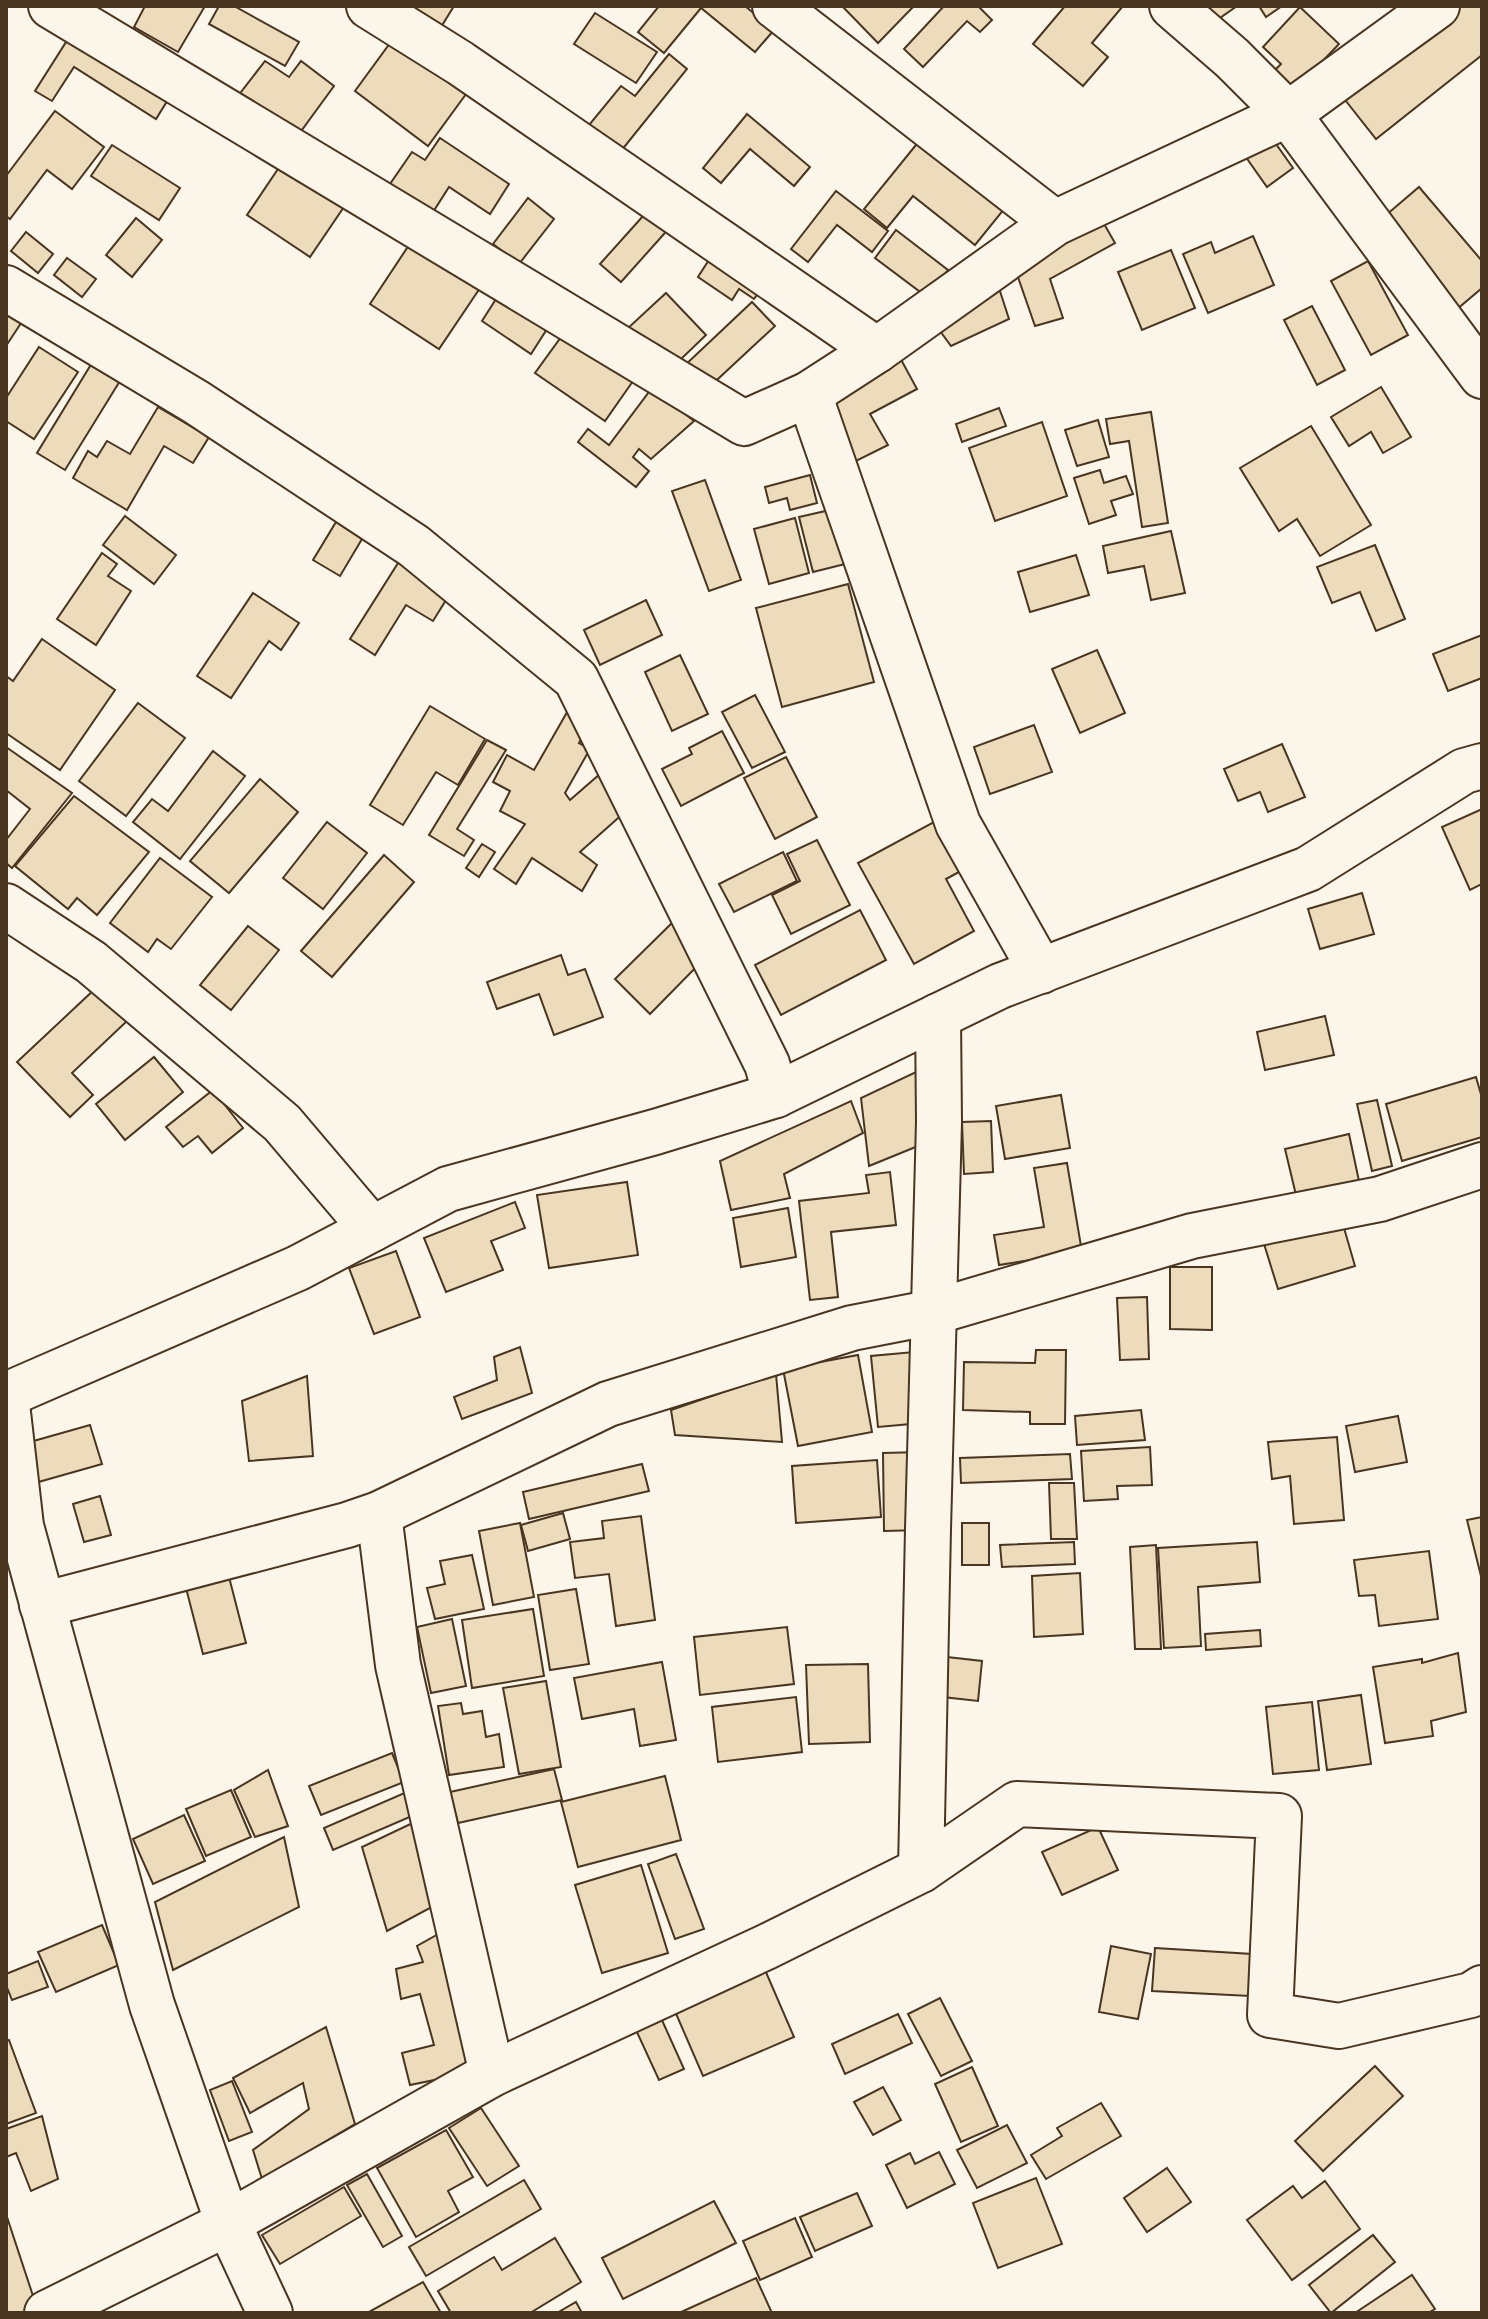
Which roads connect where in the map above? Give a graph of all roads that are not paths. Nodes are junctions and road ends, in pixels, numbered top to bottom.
1 (51, 6) edge
2 (369, 6) edge
3 (775, 6) edge
4 (1172, 6) edge
5 (1437, 6) edge
6 (1288, 114) junction
7 (1055, 223) junction
8 (6, 288) edge
9 (877, 350) junction
10 (1482, 376) edge
11 (809, 394) junction
12 (1482, 766) edge
13 (6, 906) edge
14 (1041, 971) junction
15 (938, 1016) junction
16 (776, 1095) junction
17 (1482, 1165) edge
18 (372, 1229) junction
19 (934, 1312) junction
20 (379, 1514) junction
21 (42, 1605) junction
22 (921, 1870) junction
23 (1482, 1988) edge
24 (492, 2074) junction
25 (228, 2223) junction
26 (47, 2313) edge
27 (270, 2313) edge

1 - 11 street
2 - 9 street
3 - 7 street
4 - 6 street
5 - 6 street
6 - 7 street
6 - 10 street
7 - 9 street
8 - 16 street
9 - 11 street
11 - 14 street
12 - 14 street
13 - 18 street
14 - 15 street
15 - 16 street
15 - 19 street
16 - 18 street
17 - 19 street
18 - 21 street
19 - 20 street
19 - 22 street
20 - 21 street
20 - 24 street
21 - 25 street
22 - 23 street
22 - 24 street
24 - 25 street
25 - 26 street
25 - 27 street

